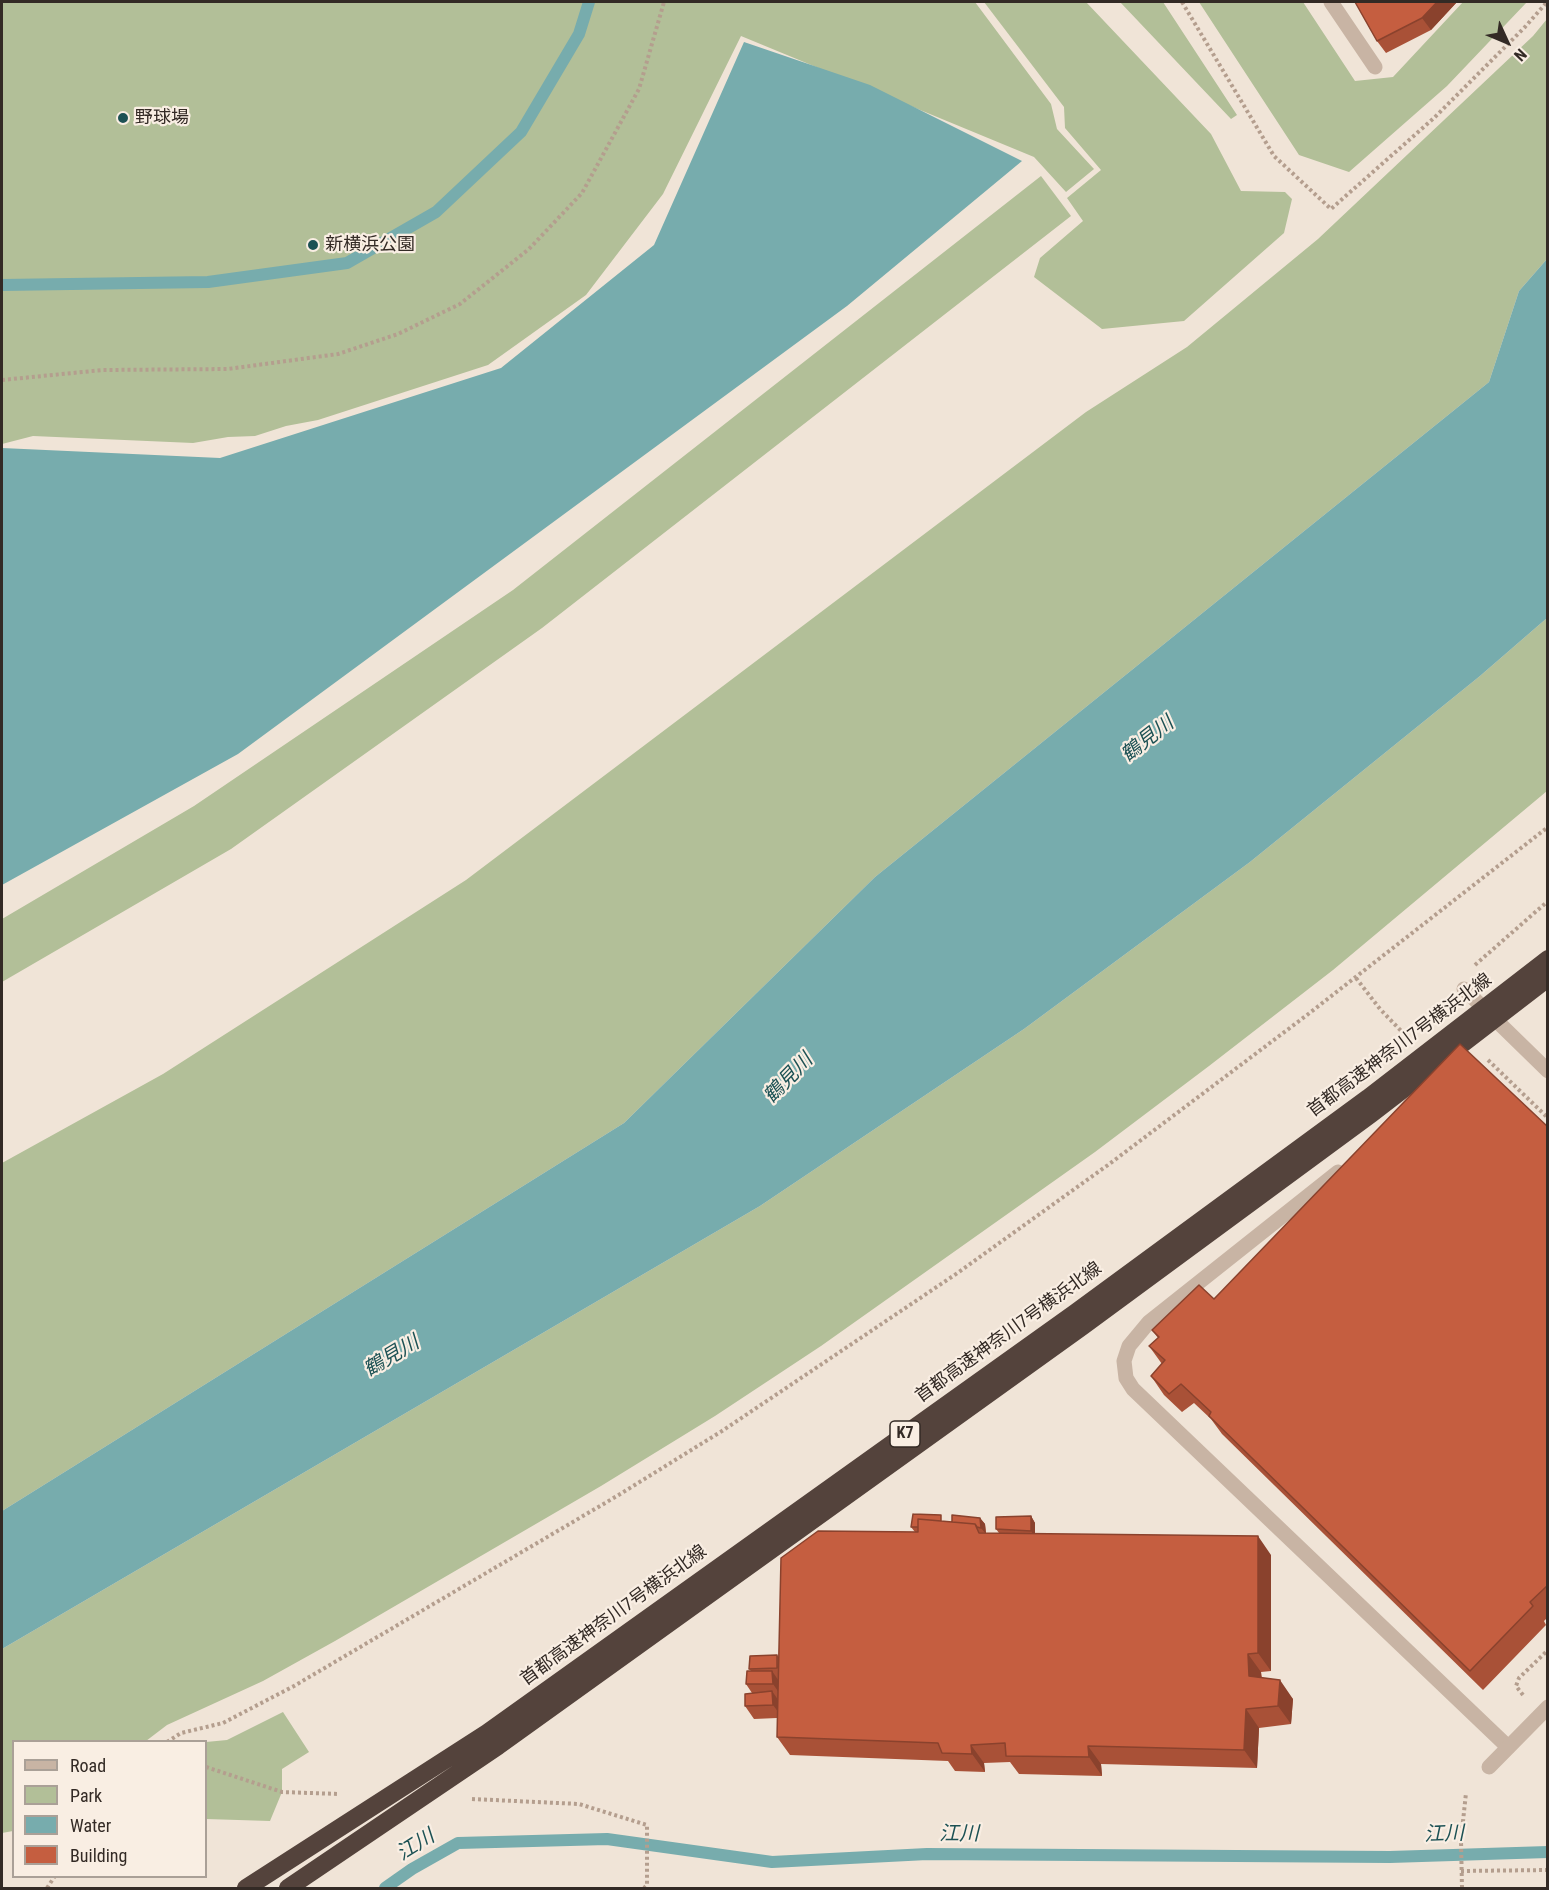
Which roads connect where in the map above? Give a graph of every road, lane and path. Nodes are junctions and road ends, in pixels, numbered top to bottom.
1 (664, 2) edge
2 (1182, 2) edge
3 (1331, 2) edge
4 (1547, 2) edge
5 (1375, 67) dead end
6 (2, 380) edge
7 (1548, 827) edge
8 (1548, 901) edge
9 (1548, 959) edge
10 (1356, 978) junction
11 (1548, 978) edge
12 (1464, 989) joint
13 (1405, 1035) dead end
14 (1486, 1058) dead end
15 (1548, 1071) edge
16 (1548, 1118) edge
17 (1338, 1172) edge
18 (1548, 1650) edge
19 (1524, 1696) dead end
20 (1548, 1707) edge
21 (170, 1740) edge
22 (1508, 1747) junction
23 (1489, 1767) dead end
24 (1466, 1793) dead end
25 (647, 1825) dead end
26 (1461, 1869) junction
27 (1548, 1870) edge
28 (646, 1886) edge
29 (246, 1888) edge
30 (288, 1888) edge
31 (1462, 1888) edge

1 - 6 path
2 - 4 path
3 - 5 street
7 - 10 path
8 - 12 path
9 - 29 highway, 首都高速神奈川7号横浜北線 / K7, bridge
10 - 13 path
10 - 21 path
11 - 30 highway, 首都高速神奈川7号横浜北線 / K7, bridge
12 - 15 street
14 - 16 path
17 - 22 street
18 - 19 path
20 - 22 street
22 - 23 street
24 - 26 path
25 - 28 path
26 - 27 path
26 - 31 path

